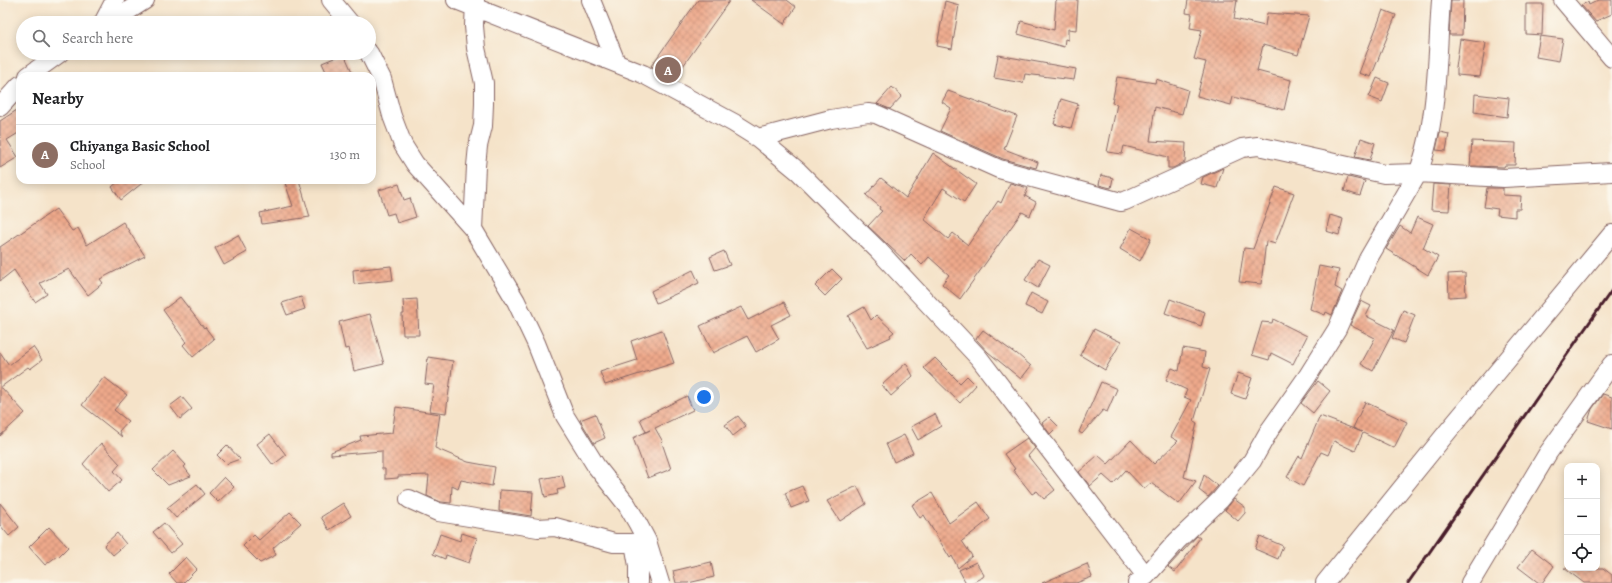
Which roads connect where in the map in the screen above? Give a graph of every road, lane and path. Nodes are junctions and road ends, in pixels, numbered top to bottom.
1 (116, 0) edge
2 (145, 0) edge
3 (331, 0) edge
4 (456, 0) edge
5 (591, 0) edge
6 (1441, 0) edge
7 (1563, 0) edge
8 (475, 4) edge
9 (107, 16) edge
10 (120, 16) edge
11 (344, 16) edge
12 (1612, 58) edge
13 (50, 60) edge
14 (372, 60) edge
15 (616, 62) junction
16 (34, 72) edge
17 (16, 89) edge
18 (0, 107) edge
19 (758, 138) junction
20 (1612, 172) edge
21 (1418, 173) junction
22 (473, 229) junction
23 (1612, 234) edge
24 (1612, 364) edge
25 (409, 499) dead end
26 (640, 542) junction
27 (1141, 579) edge
28 (638, 583) edge
29 (660, 583) edge
30 (1326, 583) edge
31 (1470, 583) edge

1 - 9 street
2 - 10 street
3 - 11 street
4 - 8 street
5 - 15 street
6 - 21 street
7 - 12 street
8 - 15 street
8 - 22 street
13 - 16 street
14 - 22 street
15 - 19 street
17 - 18 street
19 - 21 street
19 - 27 street
20 - 21 street
21 - 27 street
22 - 26 street
23 - 30 street
24 - 31 street
25 - 26 street
26 - 28 street
26 - 29 street

